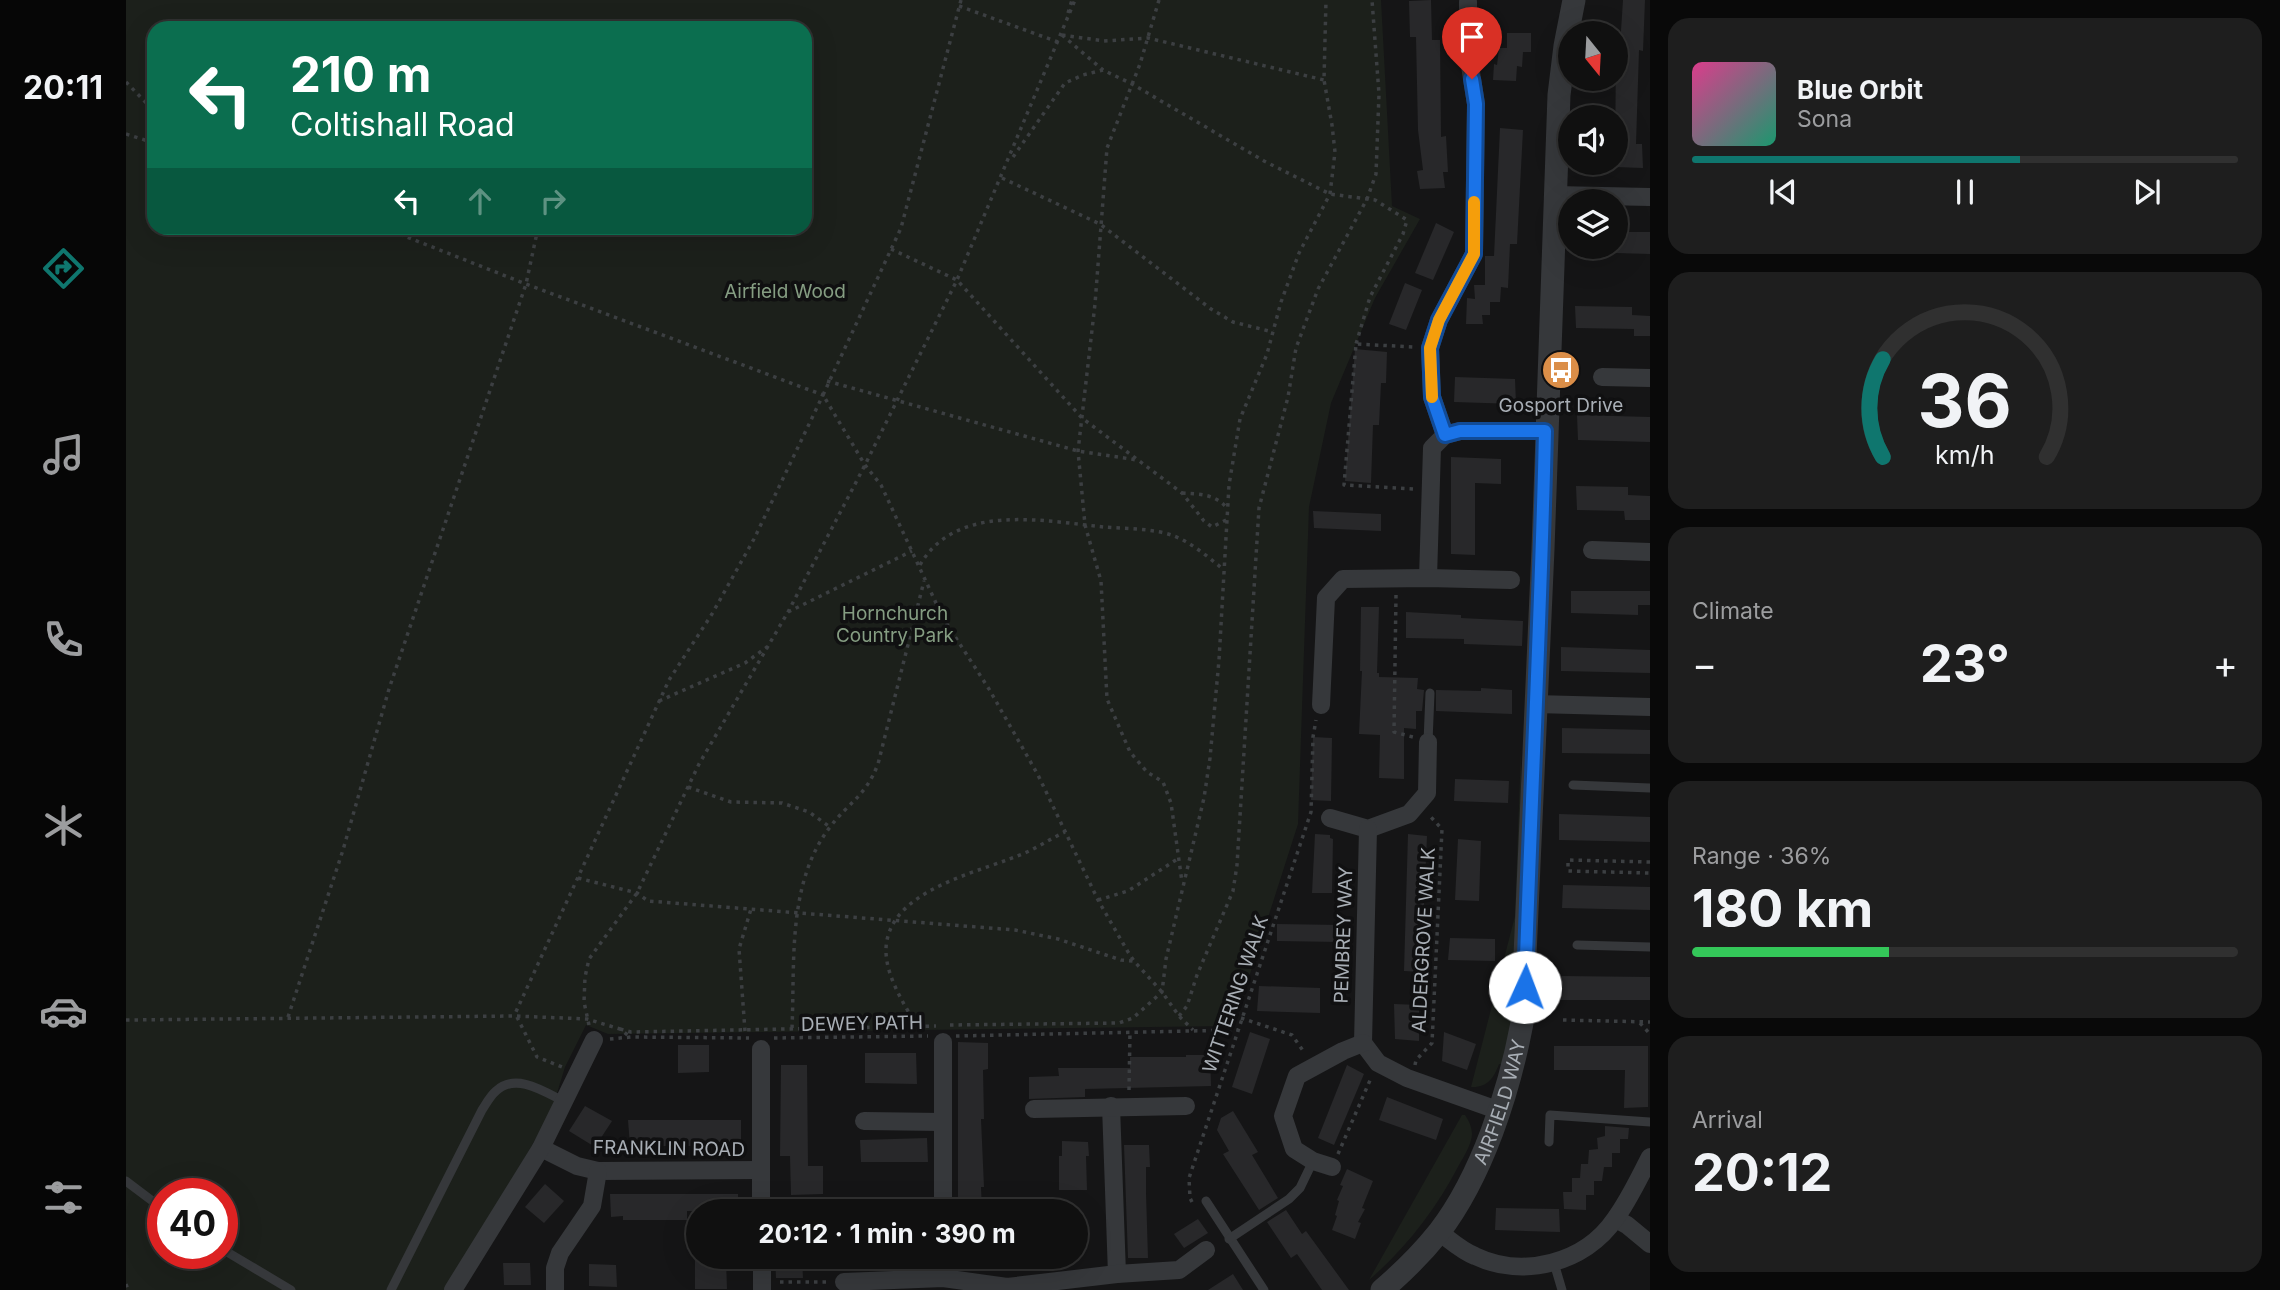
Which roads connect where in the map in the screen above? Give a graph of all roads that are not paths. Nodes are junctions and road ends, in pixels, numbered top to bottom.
1 (1574, 0) edge
2 (1468, 2) dead end
3 (1555, 195) junction
4 (1650, 197) edge
5 (1602, 377) dead end
6 (1650, 378) edge
7 (1545, 431) junction
8 (1445, 435) junction
9 (1592, 550) dead end
10 (1650, 552) edge
11 (1428, 578) junction
12 (1511, 580) dead end
13 (1430, 693) dead end
14 (1321, 698) road end
15 (1535, 704) junction
16 (1650, 707) edge
17 (1428, 742) joint
18 (1573, 785) dead end
19 (1650, 788) edge
20 (1330, 818) dead end
21 (1368, 829) junction
22 (1577, 945) dead end
23 (1650, 947) edge
24 (939, 1038) road end
25 (594, 1040) road end
26 (765, 1042) road end
27 (1363, 1043) junction
28 (565, 1102) junction
29 (1186, 1105) dead end
30 (1111, 1107) junction
31 (1034, 1109) dead end
32 (1500, 1111) junction
33 (864, 1121) dead end
34 (942, 1122) junction
35 (1650, 1122) edge
36 (1549, 1142) dead end
37 (541, 1148) junction
38 (1650, 1157) edge
39 (1313, 1161) junction
40 (1332, 1167) road end
41 (760, 1170) junction
42 (598, 1171) junction
43 (126, 1181) edge
44 (147, 1197) edge
45 (761, 1199) edge
46 (943, 1199) edge
47 (1206, 1202) dead end
48 (1616, 1219) junction
49 (1438, 1232) junction
50 (1229, 1239) junction
51 (1650, 1244) edge
52 (1206, 1250) dead end
53 (238, 1259) edge
54 (1554, 1263) junction
55 (943, 1269) edge
56 (1117, 1274) junction
57 (943, 1278) junction
58 (844, 1282) road end
59 (1007, 1289) edge
60 (291, 1290) edge
61 (391, 1290) edge
62 (453, 1290) edge
63 (555, 1290) edge
64 (1264, 1290) edge
65 (1382, 1290) edge
66 (1562, 1290) edge

1 - 3 street, AIRFIELD WAY
2 - 8 street
3 - 4 street
3 - 7 street, AIRFIELD WAY
5 - 6 street
7 - 8 street
7 - 15 street, AIRFIELD WAY
8 - 11 street
9 - 10 street
11 - 12 street
11 - 14 street
13 - 17 lane
15 - 16 street
15 - 32 street, AIRFIELD WAY
17 - 21 street
18 - 19 lane
20 - 21 street
21 - 27 street, PEMBREY WAY
22 - 23 lane
24 - 34 street
25 - 28 street
26 - 41 street
27 - 32 street
27 - 39 street
28 - 37 street
28 - 61 lane
29 - 30 street
30 - 31 street
30 - 56 street
32 - 49 street, AIRFIELD WAY
33 - 34 street
34 - 46 street
35 - 36 lane
37 - 42 street, FRANKLIN ROAD
37 - 62 street
38 - 48 street
39 - 40 street
39 - 50 lane
41 - 42 street, FRANKLIN ROAD
41 - 45 street
42 - 63 street
43 - 44 lane
47 - 50 lane
48 - 51 street
48 - 54 street
49 - 54 street
49 - 65 street, AIRFIELD WAY
50 - 64 lane
52 - 56 street
53 - 60 lane
54 - 66 lane
55 - 57 street
56 - 59 street
57 - 58 street
57 - 59 street

